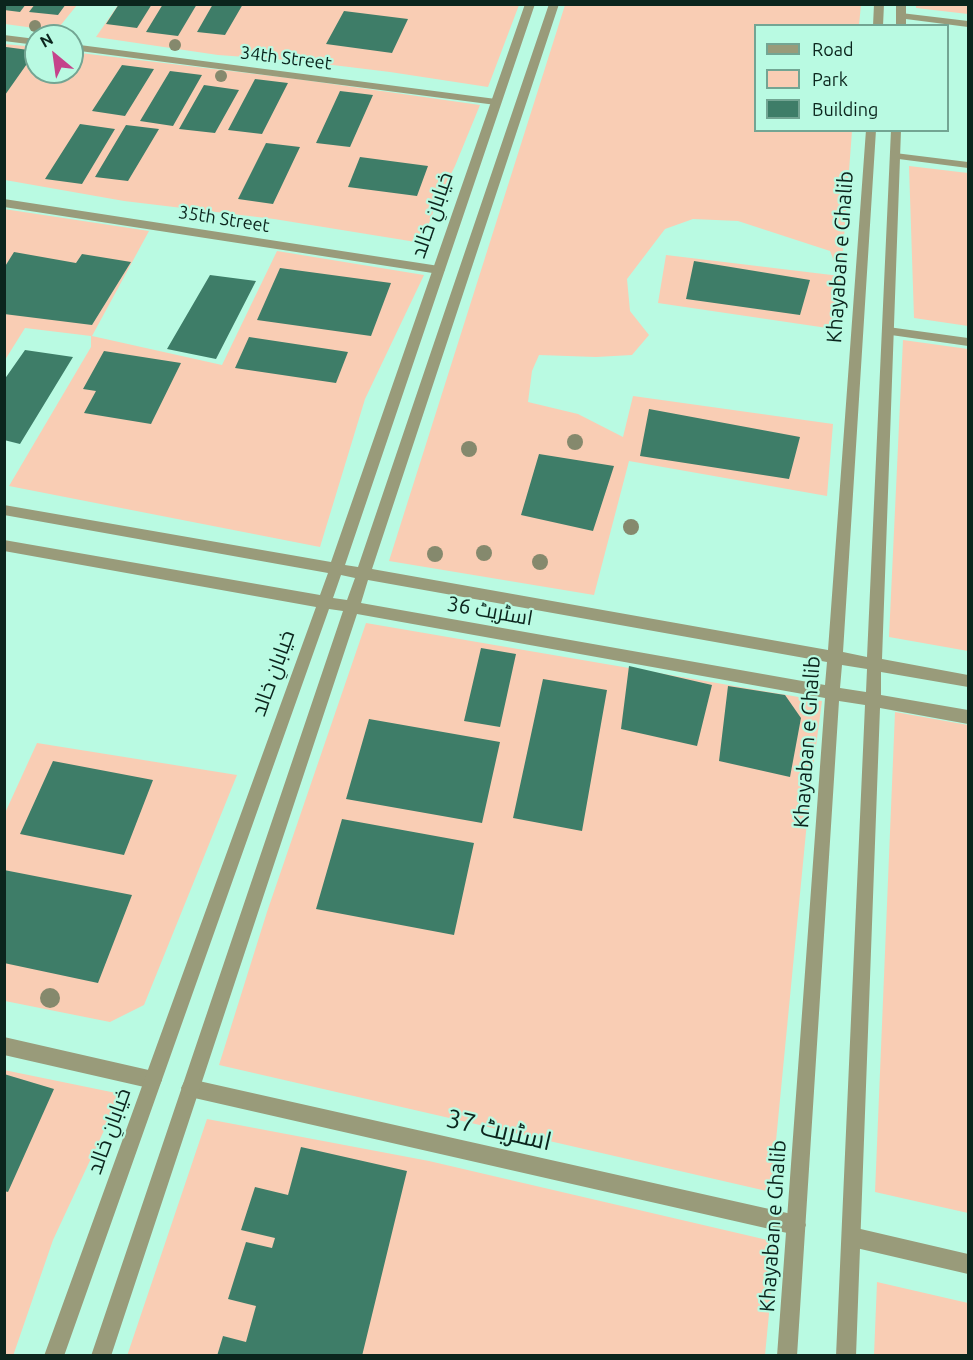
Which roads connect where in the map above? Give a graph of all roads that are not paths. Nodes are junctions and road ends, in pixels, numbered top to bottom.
1 (530, 4) edge
2 (554, 4) edge
3 (879, 4) edge
4 (901, 4) edge
5 (901, 21) edge
6 (878, 24) edge
7 (969, 24) edge
8 (4, 38) edge
9 (24, 40) edge
10 (84, 49) edge
11 (496, 102) junction
12 (871, 132) edge
13 (896, 132) edge
14 (895, 156) junction
15 (969, 165) edge
16 (4, 203) edge
17 (439, 270) junction
18 (888, 331) junction
19 (969, 342) edge
20 (4, 510) edge
21 (4, 545) edge
22 (335, 570) junction
23 (363, 575) junction
24 (324, 604) junction
25 (353, 608) junction
26 (836, 658) junction
27 (874, 665) junction
28 (969, 681) edge
29 (834, 694) junction
30 (871, 700) junction
31 (969, 717) edge
32 (4, 1046) edge
33 (153, 1080) junction
34 (190, 1088) junction
35 (796, 1225) junction
36 (852, 1238) junction
37 (969, 1264) edge
38 (54, 1356) edge
39 (100, 1356) edge
40 (787, 1356) edge
41 (846, 1356) edge

1 - 11 street, خیابانِ خالد
2 - 23 street
3 - 6 street
4 - 5 street
5 - 7 street
8 - 9 street
10 - 11 street, 34th Street
11 - 17 street, خیابانِ خالد
12 - 26 street, Khayaban e Ghalib
13 - 14 street
14 - 15 street
14 - 18 street
16 - 17 street, 35th Street
17 - 22 street, خیابانِ خالد
18 - 19 street
18 - 27 street
20 - 22 street, اسٹریٹ 36
21 - 24 street, اسٹریٹ 36
22 - 23 street, اسٹریٹ 36
22 - 24 street, خیابانِ خالد
23 - 25 street
23 - 26 street, اسٹریٹ 36
24 - 25 street, اسٹریٹ 36
24 - 33 street, خیابانِ خالد
25 - 29 street, اسٹریٹ 36
25 - 34 street
26 - 27 street, اسٹریٹ 36
26 - 29 street, Khayaban e Ghalib
27 - 28 street, اسٹریٹ 36
27 - 30 street
29 - 30 street, اسٹریٹ 36
29 - 35 street, Khayaban e Ghalib
30 - 31 street, اسٹریٹ 36
30 - 36 street
32 - 33 street
33 - 38 street, خیابانِ خالد
34 - 35 street, اسٹریٹ 37
34 - 39 street
35 - 40 street, Khayaban e Ghalib
36 - 37 street
36 - 41 street

